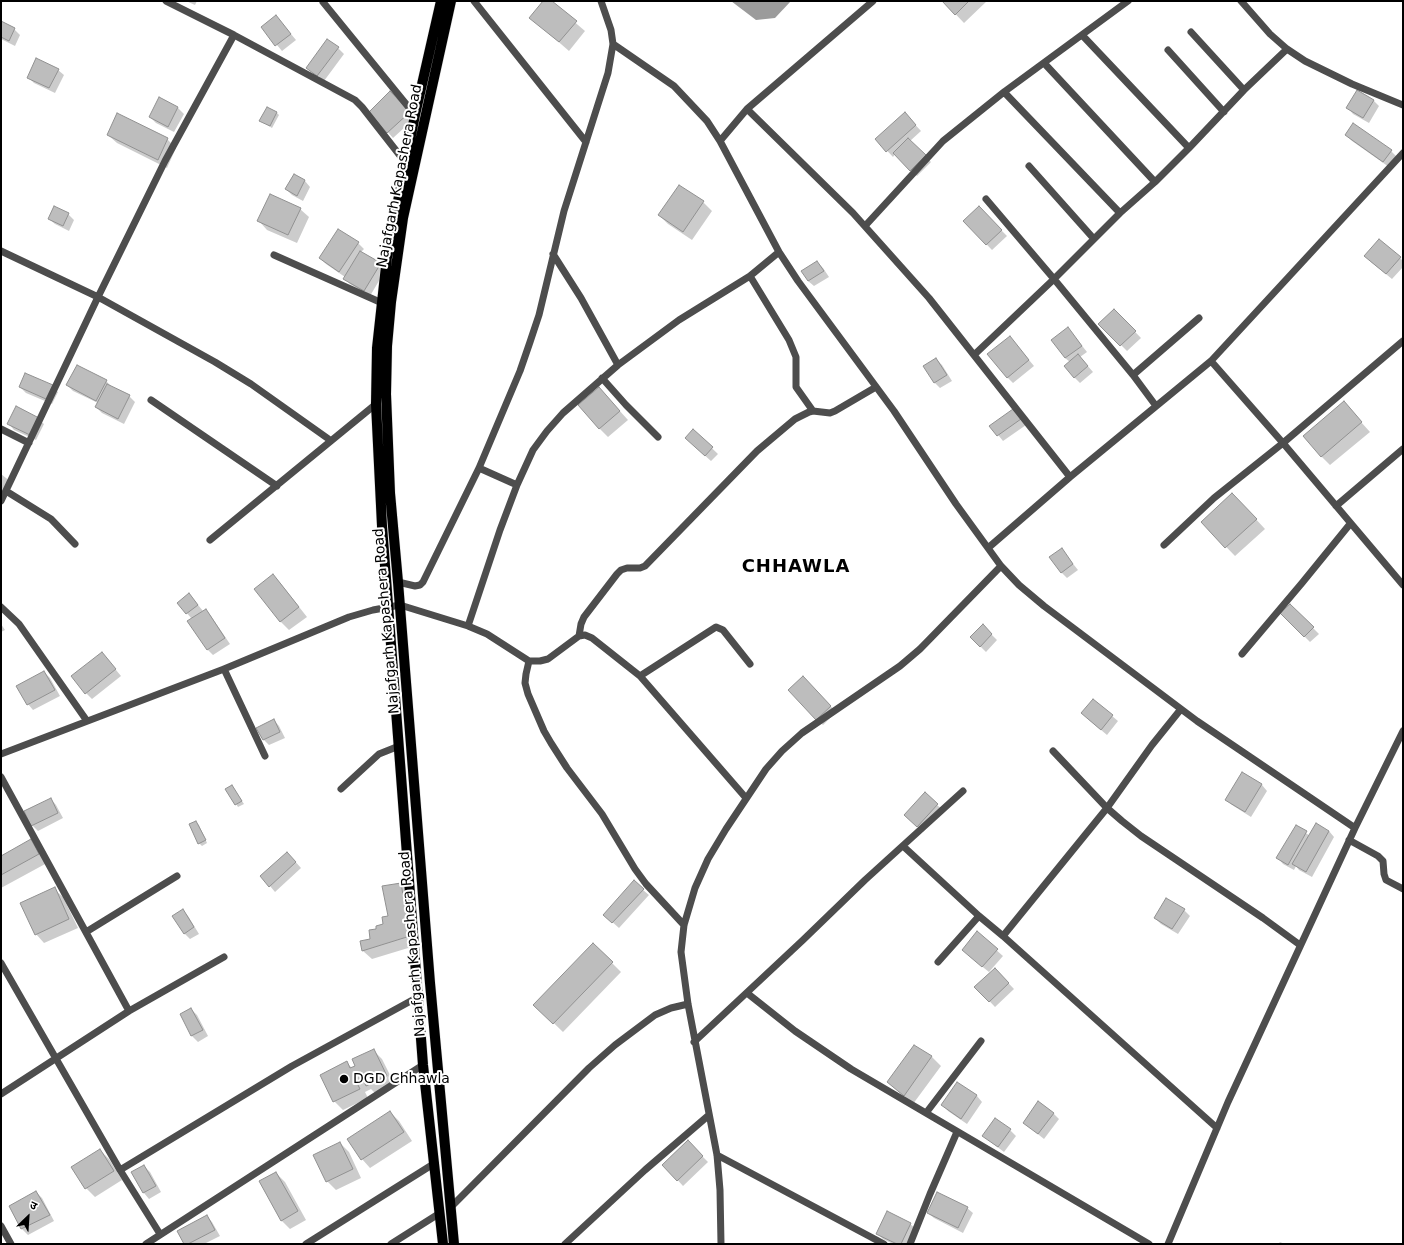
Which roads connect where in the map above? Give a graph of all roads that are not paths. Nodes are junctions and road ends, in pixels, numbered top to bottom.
1 (166, 1) edge
2 (441, 1) edge
3 (451, 1) edge
4 (474, 1) edge
5 (601, 1) edge
6 (872, 1) edge
7 (1128, 1) edge
8 (1241, 1) edge
9 (323, 2) edge
10 (1191, 32) dead end
11 (1082, 35) junction
12 (234, 36) junction
13 (613, 44) junction
14 (1287, 49) junction
15 (1168, 50) dead end
16 (1044, 63) junction
17 (1244, 90) junction
18 (1004, 92) junction
19 (1403, 105) edge
20 (747, 109) junction
21 (1224, 112) junction
22 (415, 115) junction
23 (720, 141) junction
24 (586, 142) junction
25 (1189, 148) junction
26 (1403, 153) edge
27 (405, 162) junction
28 (1029, 166) dead end
29 (1155, 182) junction
30 (986, 199) dead end
31 (1120, 213) junction
32 (865, 226) junction
33 (1094, 239) junction
34 (1, 251) edge
35 (779, 252) junction
36 (553, 254) junction
37 (274, 255) dead end
38 (750, 276) junction
39 (1054, 278) junction
40 (98, 297) junction
41 (382, 303) junction
42 (1199, 318) dead end
43 (1403, 341) edge
44 (974, 356) junction
45 (1211, 361) junction
46 (618, 364) junction
47 (1133, 375) junction
48 (602, 378) junction
49 (876, 387) junction
50 (151, 400) dead end
51 (376, 404) junction
52 (1156, 406) junction
53 (813, 411) junction
54 (1, 429) edge
55 (658, 437) dead end
56 (330, 440) junction
57 (29, 443) junction
58 (1283, 443) junction
59 (1403, 449) edge
60 (478, 468) junction
61 (1070, 477) junction
62 (517, 485) junction
63 (277, 486) junction
64 (6, 491) junction
65 (1, 501) edge
66 (1336, 506) junction
67 (1350, 524) junction
68 (210, 540) dead end
69 (75, 544) dead end
70 (1164, 545) dead end
71 (988, 548) junction
72 (1001, 566) junction
73 (398, 582) junction
74 (1403, 585) edge
75 (400, 605) junction
76 (1, 607) edge
77 (388, 608) junction
78 (468, 626) junction
79 (579, 636) junction
80 (1242, 654) dead end
81 (529, 661) junction
82 (750, 664) dead end
83 (224, 669) junction
84 (640, 676) junction
85 (1181, 708) junction
86 (87, 721) junction
87 (1403, 731) edge
88 (398, 746) junction
89 (1053, 751) dead end
90 (1, 754) edge
91 (265, 756) dead end
92 (1, 777) edge
93 (341, 789) dead end
94 (963, 791) dead end
95 (746, 798) junction
96 (1107, 808) junction
97 (1354, 828) junction
98 (1349, 840) junction
99 (903, 846) junction
100 (177, 876) dead end
101 (1403, 889) edge
102 (979, 916) junction
103 (684, 925) junction
104 (86, 932) junction
105 (1003, 936) junction
106 (1300, 945) junction
107 (224, 957) dead end
108 (938, 962) dead end
109 (1, 963) edge
110 (747, 993) junction
111 (418, 997) junction
112 (688, 1004) junction
113 (129, 1011) junction
114 (981, 1041) dead end
115 (694, 1042) junction
116 (56, 1058) junction
117 (423, 1065) junction
118 (1, 1094) edge
119 (926, 1113) junction
120 (709, 1115) junction
121 (1217, 1128) junction
122 (957, 1132) junction
123 (717, 1155) junction
124 (435, 1163) junction
125 (120, 1170) junction
126 (451, 1207) junction
127 (440, 1213) junction
128 (1, 1226) edge
129 (160, 1234) junction
130 (11, 1244) edge
131 (146, 1244) edge
132 (306, 1244) edge
133 (391, 1244) edge
134 (443, 1244) edge
135 (454, 1244) edge
136 (566, 1244) edge
137 (721, 1244) edge
138 (884, 1244) edge
139 (910, 1244) edge
140 (1149, 1244) edge
141 (1168, 1244) edge

1 - 12 street
2 - 22 main road
3 - 73 main road, Najafgarh Kapashera Road
4 - 24 street
5 - 13 street
6 - 20 street
7 - 11 street
8 - 14 street
9 - 22 street
10 - 17 street
11 - 16 street
11 - 25 street
12 - 27 street
12 - 40 street
13 - 23 street
13 - 24 street
14 - 17 street
14 - 19 street
15 - 21 street
16 - 18 street
16 - 29 street
17 - 21 street
18 - 31 street
18 - 32 street
20 - 23 street
20 - 32 street
21 - 25 street
22 - 27 main road
23 - 35 street
24 - 36 street
25 - 29 street
26 - 45 street
27 - 41 main road
28 - 33 street
29 - 31 street
30 - 39 street
31 - 33 street
32 - 44 street
33 - 39 street
34 - 40 street
35 - 38 street
35 - 49 street
36 - 46 street
36 - 60 street
37 - 41 street
38 - 46 street
38 - 53 street
39 - 44 street
39 - 47 street
40 - 56 street
40 - 57 street
41 - 51 main road
42 - 47 street
43 - 58 street
44 - 61 street
45 - 52 street
45 - 58 street
46 - 48 street
47 - 52 street
48 - 55 street
48 - 62 street
49 - 53 street
49 - 71 street
50 - 63 street
51 - 56 street
51 - 77 main road
52 - 61 street
53 - 79 street
54 - 57 street
56 - 63 street
57 - 64 street
58 - 66 street
58 - 70 street
59 - 66 street
60 - 62 street
60 - 73 street
61 - 71 street
62 - 78 street
63 - 68 street
64 - 65 street
64 - 69 street
66 - 67 street
67 - 74 street
67 - 80 street
71 - 72 street
72 - 85 street
72 - 95 street
73 - 75 main road, Najafgarh Kapashera Road
75 - 77 street
75 - 78 street
75 - 126 main road, Najafgarh Kapashera Road
76 - 86 street
77 - 83 street
77 - 88 main road
78 - 81 street
79 - 81 street
79 - 84 street
81 - 103 street
82 - 84 street
83 - 86 street
83 - 91 street
84 - 95 street
85 - 96 street
85 - 97 street
86 - 90 street
87 - 97 street
88 - 93 street
88 - 111 main road
89 - 96 street
92 - 104 street
94 - 99 street
95 - 103 street
96 - 105 street
96 - 106 street
97 - 98 street
98 - 101 street
98 - 106 street
99 - 102 street
99 - 110 street
100 - 104 street
102 - 105 street
102 - 108 street
103 - 112 street
104 - 113 street
105 - 121 street
106 - 121 street
107 - 113 street
109 - 116 street
110 - 115 street
110 - 119 street
111 - 117 main road
111 - 125 street
112 - 115 street
112 - 126 street
113 - 116 street
114 - 119 street
115 - 120 street
116 - 118 street
116 - 125 street
117 - 124 main road
117 - 129 street
119 - 122 street
120 - 123 street
120 - 136 street
121 - 141 street
122 - 139 street
122 - 140 street
123 - 137 street
123 - 138 street
124 - 127 main road
124 - 132 street
125 - 129 street
126 - 135 main road, Najafgarh Kapashera Road
127 - 133 street
127 - 134 main road
128 - 130 street
129 - 131 street

